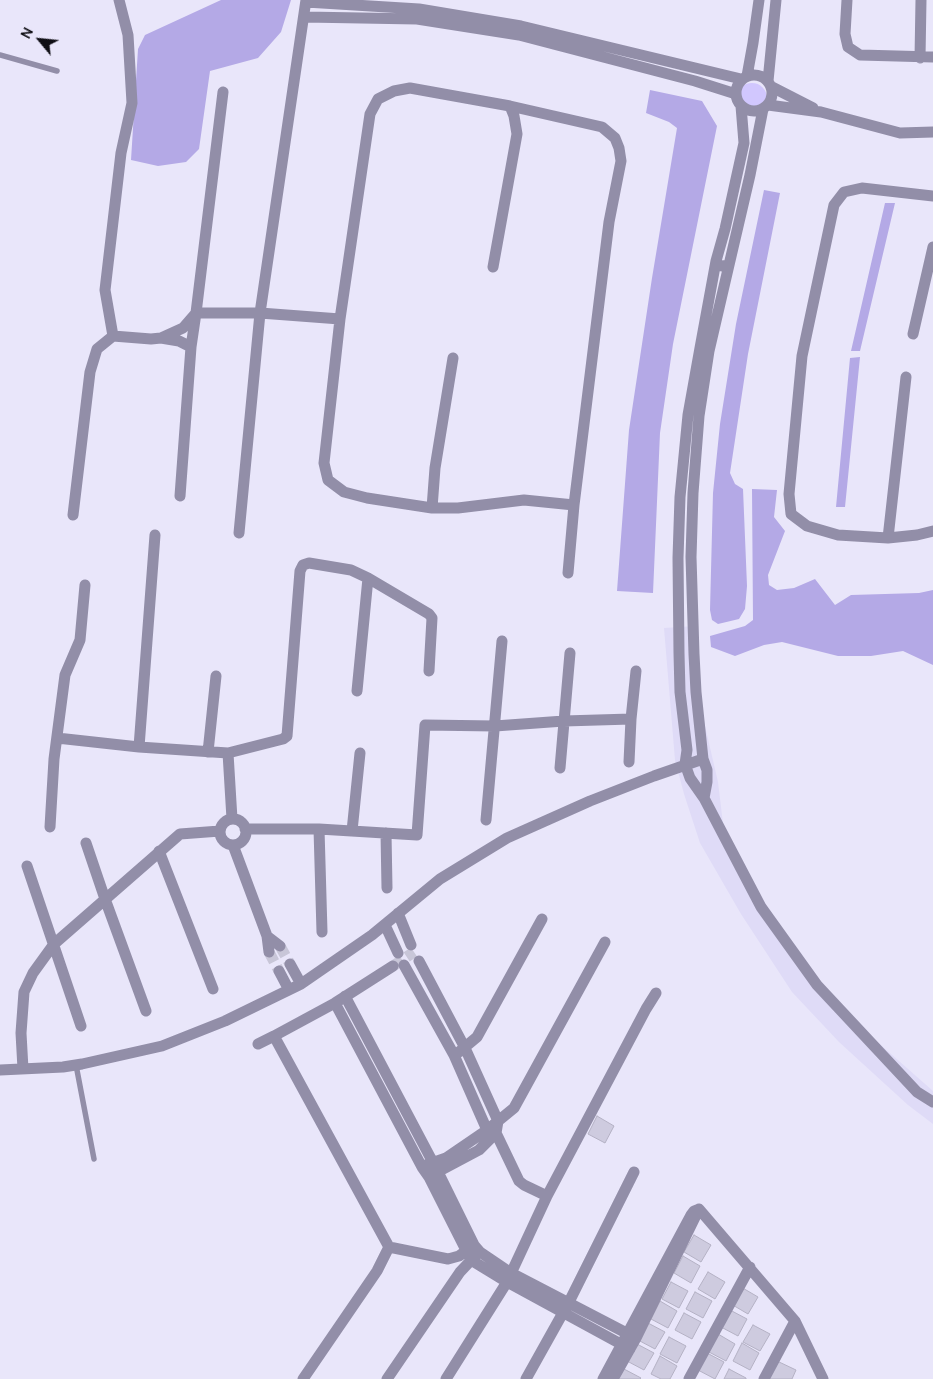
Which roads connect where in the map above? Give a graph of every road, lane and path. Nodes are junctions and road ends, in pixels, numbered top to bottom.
1 (119, 0) edge
2 (759, 0) edge
3 (776, 0) edge
4 (847, 0) edge
5 (921, 0) edge
6 (306, 1) edge
7 (305, 17) junction
8 (0, 55) edge
9 (933, 57) edge
10 (920, 58) junction
11 (57, 71) dead end
12 (744, 78) junction
13 (770, 84) junction
14 (223, 92) dead end
15 (736, 94) junction
16 (510, 106) junction
17 (741, 106) junction
18 (766, 107) junction
19 (821, 112) junction
20 (933, 132) edge
21 (933, 196) edge
22 (933, 247) edge
23 (716, 261) junction
24 (729, 264) junction
25 (492, 267) dead end
26 (196, 313) junction
27 (260, 314) junction
28 (340, 318) junction
29 (913, 334) dead end
30 (114, 336) junction
31 (161, 338) junction
32 (191, 347) junction
33 (453, 358) dead end
34 (906, 377) dead end
35 (180, 496) dead end
36 (574, 504) junction
37 (432, 508) junction
38 (74, 515) dead end
39 (933, 531) edge
40 (239, 533) dead end
41 (155, 536) dead end
42 (888, 538) junction
43 (568, 573) dead end
44 (368, 578) junction
45 (85, 585) dead end
46 (502, 641) dead end
47 (570, 653) dead end
48 (679, 653) junction
49 (694, 654) junction
50 (429, 671) dead end
51 (636, 671) dead end
52 (216, 676) dead end
53 (357, 691) dead end
54 (631, 719) junction
55 (564, 721) junction
56 (495, 726) junction
57 (57, 738) junction
58 (139, 747) junction
59 (208, 752) junction
60 (228, 753) junction
61 (360, 753) dead end
62 (703, 759) junction
63 (629, 762) dead end
64 (685, 764) junction
65 (560, 768) dead end
66 (704, 798) junction
67 (232, 815) junction
68 (486, 820) dead end
69 (50, 827) dead end
70 (245, 829) junction
71 (319, 829) junction
72 (220, 830) junction
73 (352, 831) junction
74 (386, 833) junction
75 (86, 843) dead end
76 (233, 845) junction
77 (159, 851) junction
78 (27, 866) dead end
79 (387, 888) dead end
80 (105, 899) junction
81 (398, 913) junction
82 (542, 919) dead end
83 (385, 925) junction
84 (322, 932) dead end
85 (267, 936) junction
86 (605, 942) dead end
87 (54, 944) junction
88 (411, 945) dead end
89 (280, 946) tunnel mouth
90 (269, 952) tunnel mouth
91 (398, 953) dead end
92 (419, 960) dead end
93 (290, 964) tunnel mouth
94 (279, 971) tunnel mouth
95 (301, 984) junction
96 (213, 989) dead end
97 (289, 990) junction
98 (656, 994) dead end
99 (345, 996) junction
100 (334, 1003) junction
101 (146, 1011) dead end
102 (81, 1026) dead end
103 (274, 1036) junction
104 (258, 1044) dead end
105 (466, 1048) junction
106 (454, 1055) junction
107 (76, 1065) junction
108 (23, 1069) junction
109 (0, 1070) edge
110 (933, 1102) edge
111 (498, 1121) junction
112 (491, 1132) junction
113 (94, 1160) dead end
114 (430, 1169) junction
115 (634, 1172) dead end
116 (546, 1196) junction
117 (389, 1247) junction
118 (473, 1252) junction
119 (750, 1267) junction
120 (509, 1278) junction
121 (566, 1307) junction
122 (795, 1321) junction
123 (629, 1341) junction
124 (303, 1379) edge
125 (387, 1379) edge
126 (446, 1379) edge
127 (526, 1379) edge
128 (603, 1379) edge
129 (613, 1379) edge
130 (689, 1379) edge
131 (764, 1379) edge
132 (823, 1379) edge

1 - 30 street
2 - 12 street
3 - 13 street
4 - 10 street
5 - 10 street
6 - 7 street
6 - 12 street
7 - 15 street
7 - 27 street
8 - 11 lane
9 - 10 street
12 - 13 street
12 - 15 street
13 - 18 street
13 - 19 street
14 - 26 street
15 - 17 street
16 - 25 street
16 - 28 street
16 - 36 street
17 - 18 street
17 - 23 street
18 - 19 street
18 - 24 street
19 - 20 street
21 - 42 street
22 - 29 street
23 - 24 street
23 - 48 street
24 - 49 street
26 - 27 street
26 - 31 street
26 - 32 street
27 - 28 street
27 - 40 street
28 - 37 street
30 - 31 street
30 - 38 street
31 - 32 street
32 - 35 street
33 - 37 street
34 - 42 street
36 - 37 street
36 - 43 street
39 - 42 street
41 - 58 street
44 - 50 street
44 - 53 street
44 - 60 street
45 - 57 street
46 - 56 street
47 - 55 street
48 - 49 street
48 - 64 street
49 - 62 street
51 - 54 street
52 - 59 street
54 - 55 street
54 - 63 street
55 - 56 street
55 - 65 street
56 - 68 street
56 - 74 street
57 - 58 street
57 - 69 street
58 - 59 street
59 - 60 street
60 - 67 street
61 - 73 street
62 - 64 street
62 - 66 street
64 - 66 street
64 - 81 street
66 - 110 street
67 - 70 street
67 - 72 street
70 - 71 street
70 - 76 street
71 - 73 street
71 - 84 street
72 - 76 street
72 - 77 street
73 - 74 street
74 - 79 street
75 - 80 street
76 - 85 street
77 - 80 street
77 - 96 street
78 - 87 street
80 - 87 street
80 - 101 street
81 - 83 street
81 - 88 street
82 - 105 street
83 - 91 street
83 - 95 street
85 - 89 street
85 - 90 street
86 - 111 street
87 - 102 street
87 - 108 street
92 - 105 street
93 - 95 street
94 - 97 street
95 - 97 street
97 - 107 street
98 - 116 street
99 - 100 street
99 - 106 street
99 - 114 street
100 - 103 street
100 - 114 street
103 - 104 street
103 - 117 street
105 - 106 street
105 - 111 street
106 - 112 street
107 - 108 street
107 - 113 lane
108 - 109 street
111 - 112 street
112 - 114 street
112 - 116 street
114 - 118 street
115 - 121 street
116 - 120 street
117 - 118 street
117 - 124 street
118 - 120 street
118 - 125 street
119 - 122 street
119 - 123 street
119 - 130 street
120 - 121 street
120 - 126 street
121 - 123 street
121 - 127 street
122 - 131 street
122 - 132 street
123 - 128 street
123 - 129 street

